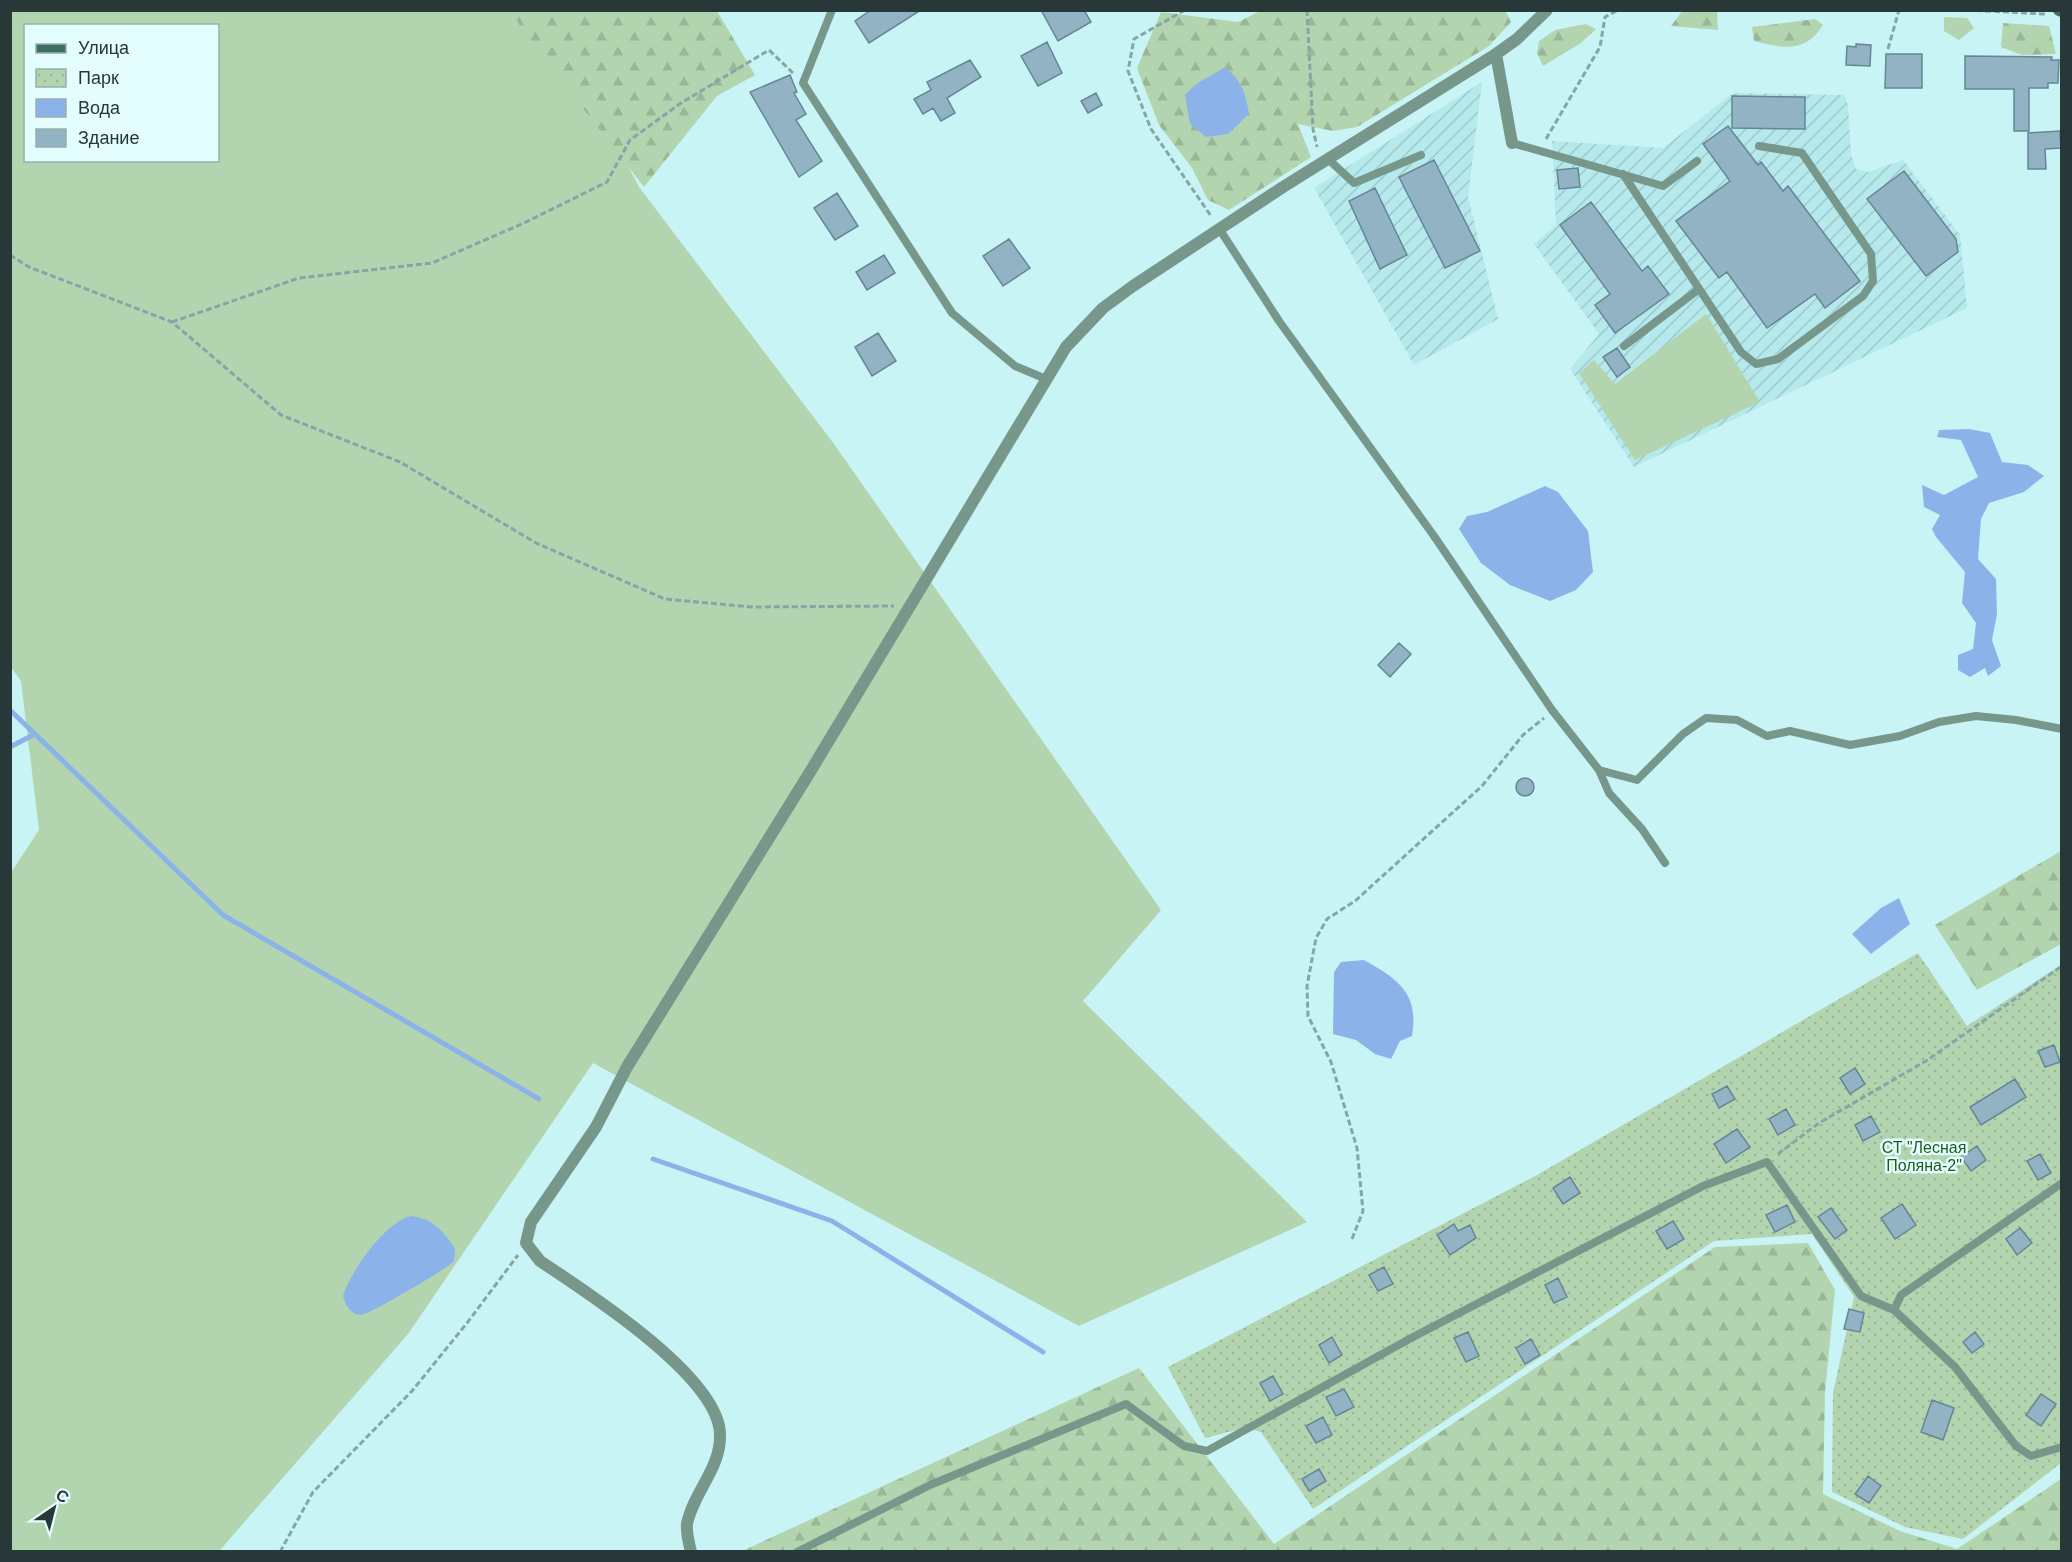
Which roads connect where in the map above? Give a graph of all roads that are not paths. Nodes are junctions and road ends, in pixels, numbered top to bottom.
1 (832, 10) edge
2 (1547, 10) edge
3 (1496, 54) junction
4 (1512, 144) joint
5 (1759, 146) dead end
6 (1421, 154) dead end
7 (1324, 161) junction
8 (1697, 161) dead end
9 (1623, 174) junction
10 (1220, 230) junction
11 (1699, 289) junction
12 (1624, 346) dead end
13 (1046, 378) junction
14 (2061, 729) edge
15 (1599, 770) junction
16 (1665, 863) dead end
17 (2061, 1183) edge
18 (1894, 1310) junction
19 (2061, 1447) edge
20 (691, 1551) edge
21 (797, 1551) edge

1 - 13 lane
2 - 3 street
3 - 4 street
3 - 7 street
4 - 9 lane
5 - 11 lane
6 - 7 lane
7 - 10 street
8 - 9 lane
9 - 11 lane
10 - 13 street
10 - 15 lane
11 - 12 lane
13 - 20 street
14 - 15 lane
15 - 16 lane
17 - 18 lane
18 - 19 lane
18 - 21 lane

